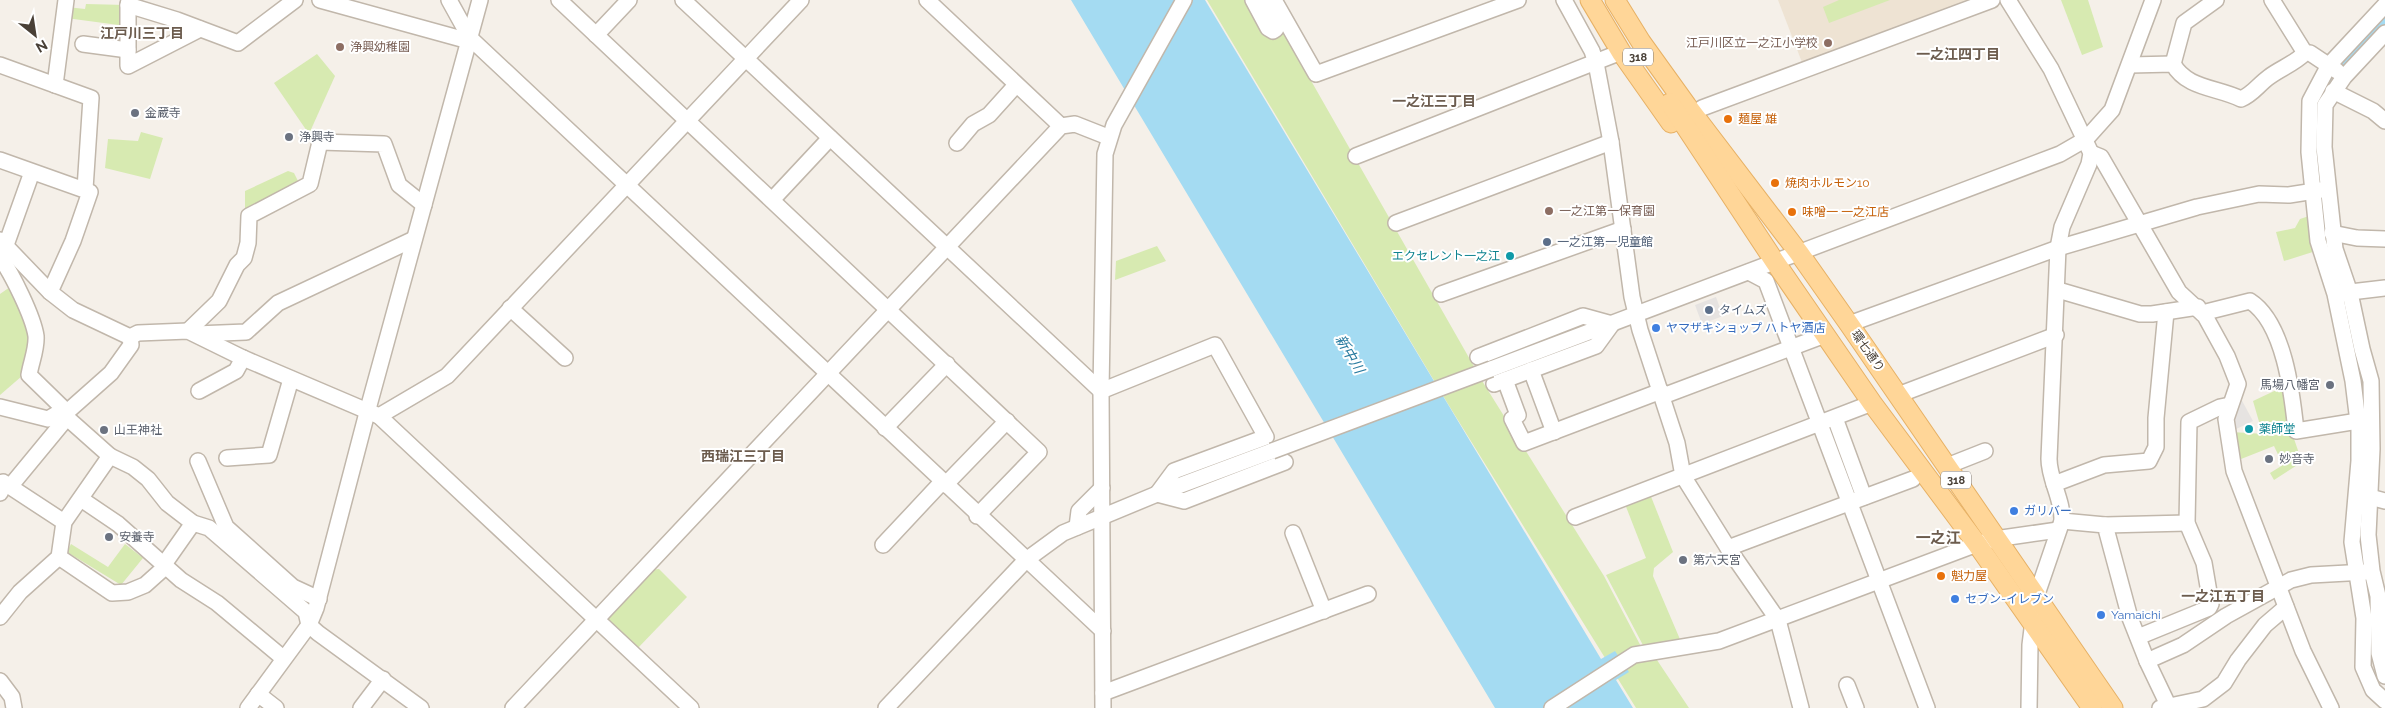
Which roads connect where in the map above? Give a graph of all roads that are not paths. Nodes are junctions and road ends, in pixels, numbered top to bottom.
1 (66, 0) edge
2 (295, 0) edge
3 (320, 0) edge
4 (449, 0) edge
5 (480, 0) edge
6 (559, 0) edge
7 (629, 0) edge
8 (683, 0) edge
9 (800, 0) edge
10 (927, 0) edge
11 (1184, 0) edge
12 (1253, 0) edge
13 (1264, 0) edge
14 (1274, 0) edge
15 (1518, 0) edge
16 (1554, 0) edge
17 (1564, 0) edge
18 (1590, 0) edge
19 (1602, 0) edge
20 (1615, 0) edge
21 (1628, 0) edge
22 (1992, 0) edge
23 (2008, 0) edge
24 (2154, 0) edge
25 (2216, 0) edge
26 (2272, 0) edge
27 (129, 3) edge
28 (2385, 5) edge
29 (200, 29) junction
30 (2385, 33) edge
31 (596, 35) junction
32 (469, 40) junction
33 (83, 44) dead end
34 (128, 50) junction
35 (1621, 52) junction
36 (2305, 53) junction
37 (746, 59) junction
38 (1592, 64) junction
39 (2173, 64) junction
40 (0, 65) edge
41 (2130, 65) junction
42 (2336, 70) junction
43 (55, 85) junction
44 (1016, 85) junction
45 (2333, 91) junction
46 (1688, 109) junction
47 (688, 121) junction
48 (2385, 121) edge
49 (1061, 126) junction
50 (1111, 131) junction
51 (830, 138) junction
52 (956, 143) dead end
53 (1607, 143) junction
54 (2088, 146) junction
55 (1356, 156) dead end
56 (0, 160) edge
57 (32, 172) junction
58 (627, 186) junction
59 (85, 189) junction
60 (2321, 190) junction
61 (772, 200) junction
62 (424, 205) junction
63 (1396, 223) dead end
64 (2141, 224) junction
65 (1619, 230) junction
66 (2332, 233) junction
67 (414, 239) junction
68 (2385, 239) edge
69 (2, 247) edge
70 (947, 247) junction
71 (2058, 248) junction
72 (1799, 253) junction
73 (1775, 262) junction
74 (1749, 272) junction
75 (2385, 288) edge
76 (2058, 290) junction
77 (50, 292) junction
78 (1441, 294) dead end
79 (2342, 294) junction
80 (510, 308) junction
81 (889, 309) junction
82 (2200, 310) junction
83 (2166, 312) junction
84 (1630, 316) junction
85 (1612, 324) junction
86 (1849, 324) junction
87 (191, 332) junction
88 (1825, 335) junction
89 (2056, 335) junction
90 (130, 337) junction
91 (1791, 348) junction
92 (1478, 357) dead end
93 (243, 358) junction
94 (565, 358) dead end
95 (946, 364) junction
96 (1531, 370) junction
97 (828, 374) junction
98 (1496, 378) junction
99 (291, 379) junction
100 (2378, 381) edge
101 (199, 391) dead end
102 (1102, 391) junction
103 (1659, 394) junction
104 (1898, 395) junction
105 (1872, 403) junction
106 (2230, 405) junction
107 (0, 408) edge
108 (373, 412) junction
109 (66, 414) junction
110 (1834, 418) junction
111 (1007, 421) junction
112 (2358, 421) junction
113 (1820, 424) junction
114 (885, 428) junction
115 (1554, 432) junction
116 (1269, 444) junction
117 (1986, 451) dead end
118 (110, 456) junction
119 (227, 458) dead end
120 (198, 462) dead end
121 (1285, 462) dead end
122 (1947, 466) junction
123 (1679, 477) junction
124 (1913, 479) dead end
125 (944, 483) junction
126 (2054, 484) junction
127 (2, 486) edge
128 (1102, 488) junction
129 (1157, 494) junction
130 (1864, 496) junction
131 (2370, 497) junction
132 (81, 499) junction
133 (2385, 501) edge
134 (1849, 502) junction
135 (978, 516) junction
136 (1102, 516) junction
137 (1575, 517) dead end
138 (64, 522) junction
139 (193, 523) junction
140 (2187, 523) junction
141 (2105, 525) junction
142 (2060, 526) junction
143 (1077, 527) junction
144 (1293, 533) dead end
145 (1995, 539) junction
146 (1976, 544) junction
147 (883, 545) dead end
148 (1728, 548) junction
149 (59, 557) junction
150 (1026, 560) junction
151 (165, 564) junction
152 (2356, 572) junction
153 (2372, 572) junction
154 (1880, 582) junction
155 (2278, 586) junction
156 (1368, 594) dead end
157 (2036, 597) junction
158 (319, 599) junction
159 (2286, 606) junction
160 (1324, 611) junction
161 (2382, 614) edge
162 (0, 618) edge
163 (596, 618) junction
164 (1774, 622) junction
165 (2033, 624) junction
166 (310, 625) junction
167 (1103, 632) junction
168 (2138, 638) junction
169 (283, 658) junction
170 (2147, 661) junction
171 (2385, 676) edge
172 (383, 679) junction
173 (0, 681) edge
174 (1847, 685) dead end
175 (1103, 693) junction
176 (258, 694) junction
177 (2383, 695) edge
178 (2164, 706) edge
179 (1797, 707) edge
180 (2027, 707) edge
181 (16, 708) edge
182 (248, 708) edge
183 (276, 708) edge
184 (361, 708) edge
185 (420, 708) edge
186 (512, 708) edge
187 (691, 708) edge
188 (886, 708) edge
189 (1102, 708) edge
190 (1552, 708) edge
191 (1856, 708) edge
192 (1927, 708) edge
193 (2092, 708) edge
194 (2113, 708) edge
195 (2332, 708) edge
196 (2369, 708) edge

1 - 43 street
2 - 29 street
3 - 32 street
4 - 32 street
5 - 32 street
6 - 31 street
7 - 31 street
8 - 37 street
9 - 37 street
10 - 44 street
11 - 50 street
12 - 13 street
14 - 15 street
16 - 38 street
17 - 38 street
18 - 35 main road
19 - 46 main road, 318
20 - 46 main road, 318
21 - 46 main road
22 - 46 street
23 - 54 street
24 - 41 street
25 - 39 street
26 - 36 street
27 - 29 street
27 - 34 street
28 - 42 street
29 - 34 street
30 - 42 street
31 - 47 street
32 - 58 street
32 - 62 street
33 - 34 street
35 - 38 street
35 - 73 main road
36 - 39 street
36 - 42 street
37 - 47 street
37 - 51 street
38 - 53 street
38 - 55 street
39 - 41 street
40 - 43 street
41 - 54 street
42 - 45 street
42 - 60 street
43 - 59 street
44 - 49 street
44 - 52 street
45 - 48 street
45 - 60 street
46 - 72 main road, 環七通り
46 - 73 main road, 318
47 - 58 street
47 - 61 street
49 - 50 street
49 - 70 street
50 - 102 street
51 - 61 street
51 - 70 street
53 - 63 street
53 - 65 street
54 - 64 street
54 - 71 street
54 - 72 street
56 - 57 street
57 - 59 street
57 - 69 street
58 - 80 street
58 - 97 street
59 - 77 street
60 - 64 street
60 - 66 street
60 - 79 street
61 - 81 street
62 - 67 street
62 - 87 street
64 - 71 street
64 - 82 street
65 - 78 street
65 - 84 street
66 - 68 street
66 - 79 street
67 - 87 street
67 - 108 street
69 - 77 street
69 - 109 street
70 - 81 street
70 - 102 street
71 - 76 street
71 - 86 street
72 - 73 street
72 - 86 main road, 環七通り / 318
73 - 74 street
73 - 88 main road, 318
74 - 84 street
74 - 91 street
75 - 79 street
76 - 83 street
76 - 89 street
77 - 90 street
79 - 100 street
79 - 112 street
80 - 94 street
80 - 108 street
81 - 95 street
81 - 97 street
82 - 83 street
82 - 106 street
82 - 112 street
83 - 126 street
84 - 85 street
84 - 103 street
85 - 92 street
85 - 96 street
85 - 98 street
86 - 104 main road, 環七通り / 318
87 - 90 street
87 - 93 street
88 - 91 street
88 - 105 main road, 318
89 - 104 street
89 - 126 street
90 - 109 street
91 - 103 street
91 - 113 street
93 - 99 street
93 - 101 street
95 - 111 street
95 - 114 street
96 - 98 street
96 - 115 street
97 - 114 street
97 - 163 street
98 - 115 street
98 - 116 street, bridge
99 - 108 street
99 - 119 street
100 - 131 street
102 - 116 street
102 - 128 street
103 - 115 street
103 - 123 street
104 - 122 main road, 環七通り / 318
105 - 110 street
105 - 146 main road, 318
106 - 140 street
106 - 155 street
107 - 109 street
108 - 158 street
108 - 163 street
109 - 118 street
109 - 127 street
110 - 113 street
110 - 130 street
111 - 125 street
111 - 135 street
112 - 152 street
113 - 123 street
113 - 134 street
114 - 125 street
116 - 129 street
117 - 122 street
118 - 132 street
118 - 139 street
120 - 158 street
121 - 129 street
122 - 145 main road, 環七通り / 318
123 - 137 street
123 - 148 street
123 - 164 street
124 - 130 street
125 - 135 street
125 - 147 street
126 - 142 street
127 - 138 street
128 - 136 street
128 - 143 street
129 - 136 street
130 - 134 street
131 - 133 street
131 - 153 street
132 - 138 street
132 - 151 street
134 - 148 street
134 - 154 street
135 - 150 street
136 - 143 street
136 - 167 street
138 - 149 street
139 - 151 street
139 - 166 street
140 - 141 street
140 - 168 street
141 - 142 street
141 - 168 street
142 - 145 street
142 - 157 street
143 - 150 street
144 - 160 street
145 - 146 street
145 - 157 main road, 環七通り / 318
146 - 154 street
146 - 165 main road, 318
148 - 164 street
149 - 151 street
149 - 162 street
150 - 167 street
150 - 188 street
151 - 169 street
152 - 153 street
152 - 155 street
152 - 177 street
153 - 161 street
154 - 164 street
154 - 192 street
155 - 159 street
155 - 170 street
156 - 160 street
157 - 165 street
157 - 194 main road, 環七通り / 318
158 - 166 street
159 - 178 street
159 - 195 street
160 - 175 street
161 - 171 street
163 - 186 street
163 - 187 street
164 - 179 street
164 - 190 street
165 - 180 street
165 - 193 main road, 318
166 - 169 street
166 - 172 street
167 - 175 street
168 - 170 street
169 - 176 street
170 - 178 street
172 - 184 street
172 - 185 street
173 - 181 street
174 - 191 street
175 - 189 street
176 - 182 street
176 - 183 street
177 - 196 street

